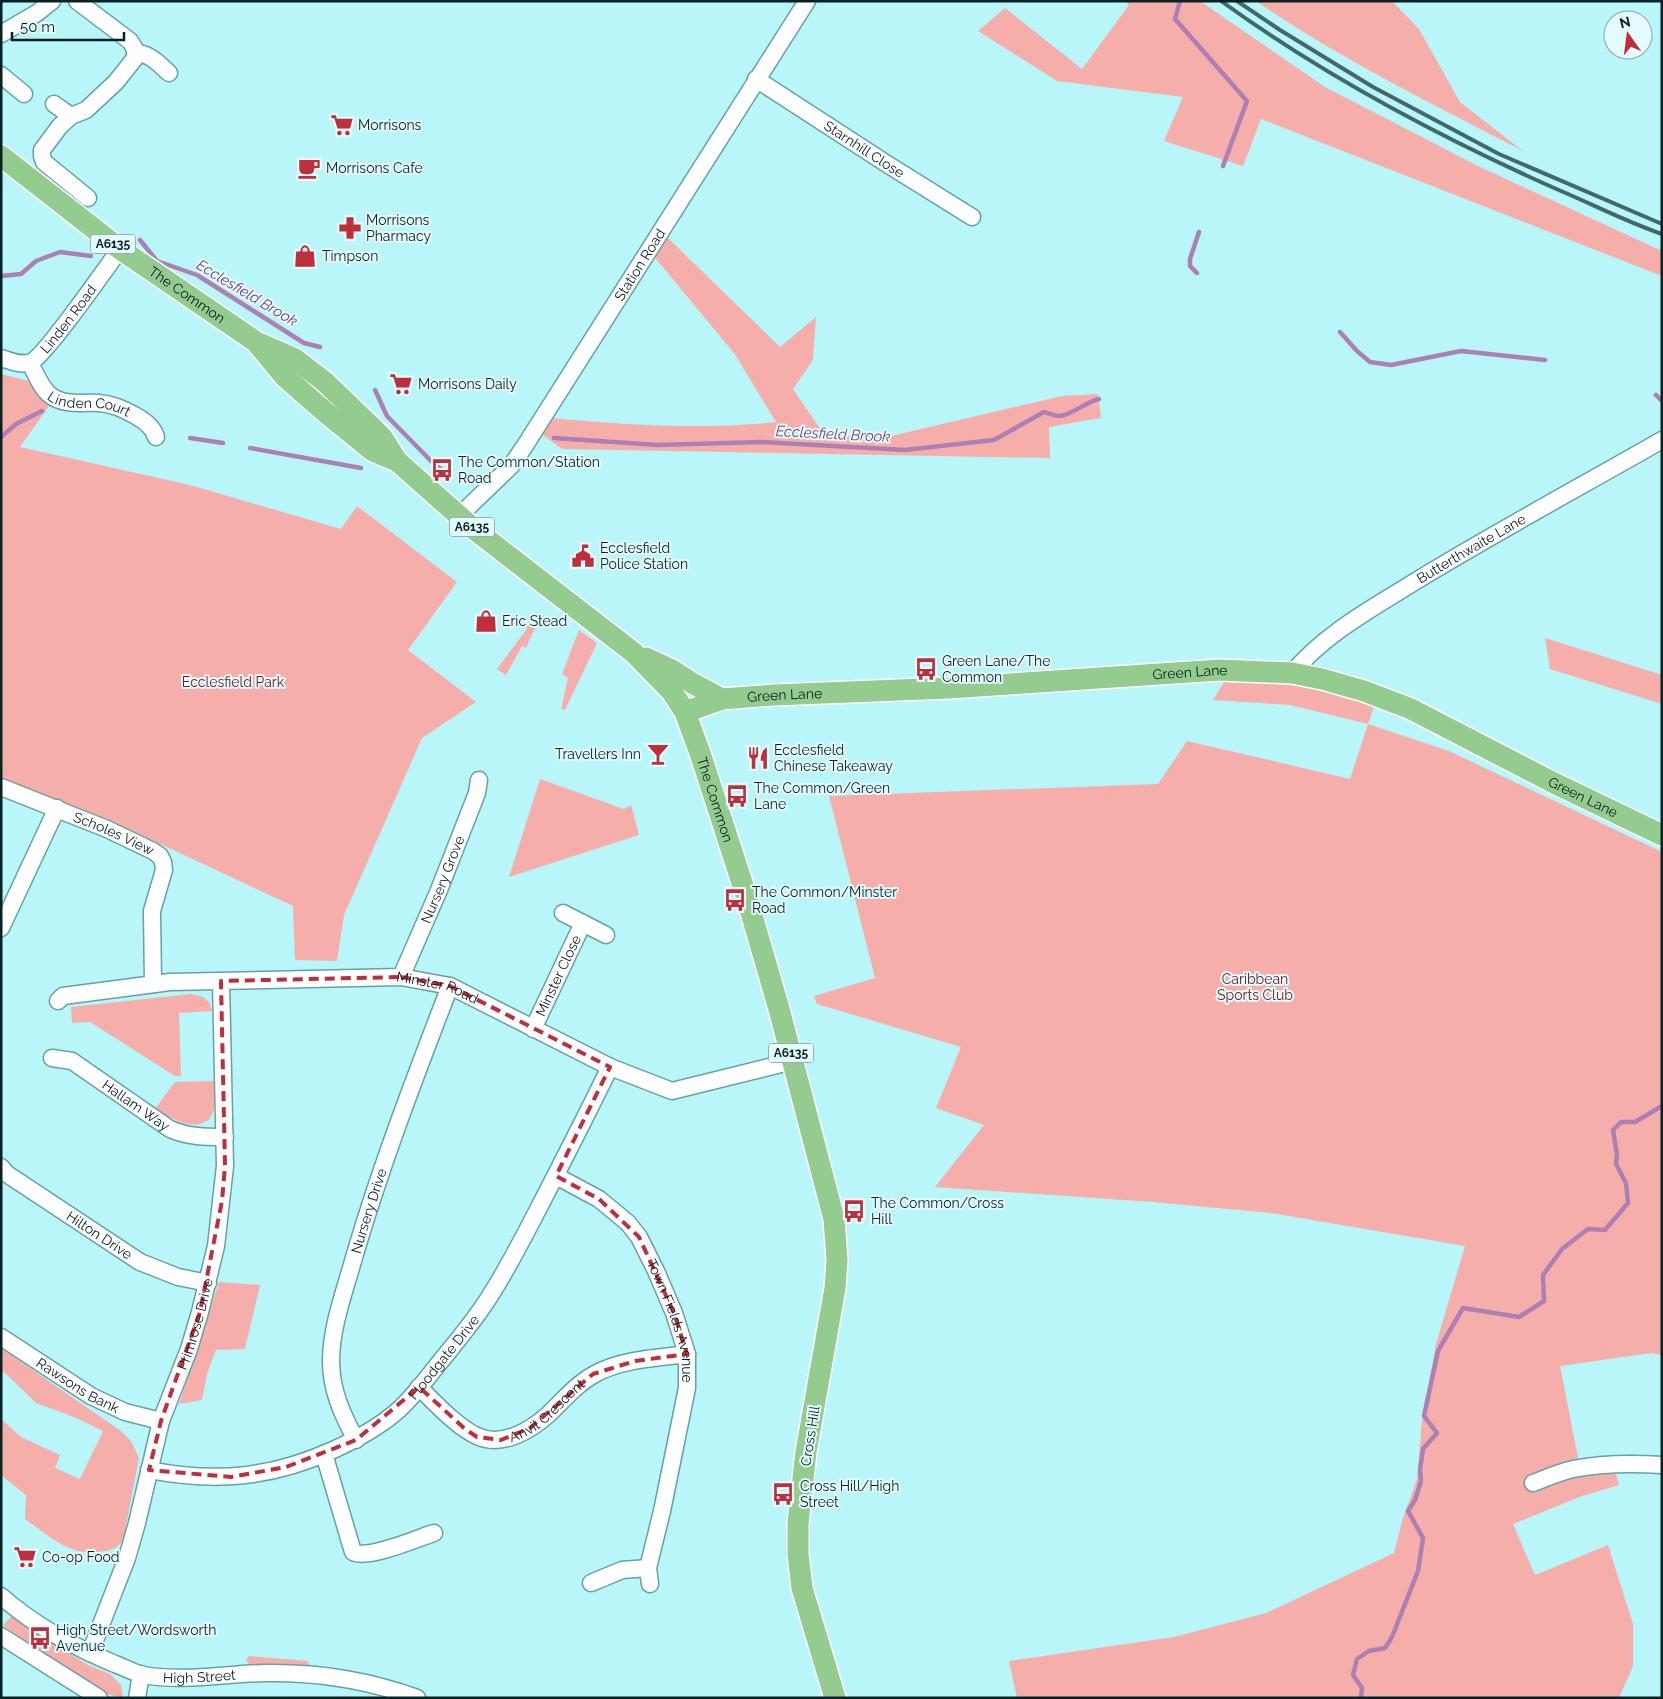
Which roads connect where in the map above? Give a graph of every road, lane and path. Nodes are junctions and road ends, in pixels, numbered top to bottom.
1 (52, 1) edge
2 (77, 1) edge
3 (807, 1) edge
4 (2, 27) edge
5 (135, 53) junction
6 (170, 73) dead end
7 (1, 75) edge
8 (756, 79) junction
9 (24, 94) dead end
10 (54, 104) dead end
11 (72, 116) junction
12 (3, 160) edge
13 (88, 198) dead end
14 (972, 217) dead end
15 (120, 250) junction
16 (1, 358) edge
17 (30, 363) junction
18 (156, 438) dead end
19 (1662, 440) edge
20 (459, 516) junction
21 (634, 653) junction
22 (1292, 673) junction
23 (722, 699) junction
24 (685, 712) junction
25 (479, 780) dead end
26 (1, 787) edge
27 (56, 808) junction
28 (1662, 835) edge
29 (563, 913) dead end
30 (583, 923) junction
31 (1, 928) edge
32 (606, 935) dead end
33 (401, 977) junction
34 (221, 981) junction
35 (153, 984) junction
36 (450, 986) junction
37 (58, 1001) dead end
38 (533, 1029) junction
39 (52, 1058) dead end
40 (793, 1061) junction
41 (610, 1067) junction
42 (224, 1137) junction
43 (1, 1167) edge
44 (556, 1176) junction
45 (837, 1260) joint
46 (208, 1283) junction
47 (1, 1337) edge
48 (687, 1354) junction
49 (419, 1387) junction
50 (161, 1421) junction
51 (356, 1440) junction
52 (324, 1454) junction
53 (1662, 1465) edge
54 (149, 1470) junction
55 (1533, 1482) dead end
56 (434, 1532) dead end
57 (591, 1583) dead end
58 (1, 1596) edge
59 (1, 1636) edge
60 (90, 1653) junction
61 (141, 1674) junction
62 (99, 1698) edge
63 (137, 1698) edge
64 (417, 1698) edge
65 (835, 1698) edge

1 - 4 street
2 - 5 street
3 - 8 street, Station Road
5 - 6 street
5 - 11 street
7 - 9 street
8 - 14 street, Starnhill Close
8 - 20 street, Station Road
10 - 11 street
11 - 13 street
12 - 15 main road, The Common / A6135
15 - 17 street, Linden Road
15 - 20 main road, The Common / A6135
16 - 17 street, Linden Road
17 - 18 street, Linden Court
19 - 22 street, Butterthwaite Lane
20 - 21 main road, The Common / A6135
21 - 23 main road
21 - 24 main road, The Common / A6135
22 - 23 main road, Green Lane
22 - 28 main road, Green Lane
23 - 24 main road, Green Lane
24 - 40 main road, The Common / A6135
25 - 33 street, Nursery Grove
26 - 27 street, Scholes View
27 - 31 street
27 - 35 street, Scholes View
29 - 30 street, Minster Close
30 - 32 street, Minster Close
30 - 38 street, Minster Close
33 - 34 street, Minster Road
33 - 36 street, Minster Road
34 - 35 street, Minster Road
34 - 42 street, Primrose Drive
35 - 37 street, Minster Road
36 - 38 street, Minster Road
36 - 51 street, Nursery Drive
38 - 41 street, Minster Road
39 - 42 street, Hallam Way
40 - 41 street, Minster Road
40 - 45 main road, The Common / A6135
41 - 44 street, Floodgate Drive
42 - 46 street, Primrose Drive
43 - 46 street, Hilton Drive
44 - 48 street, Town Fields Avenue
44 - 49 street, Floodgate Drive
45 - 65 main road, Cross Hill / A6135
46 - 50 street, Primrose Drive
47 - 50 street, Rawsons Bank
48 - 49 street, Anvil Crescent
48 - 57 street, Town Fields Avenue
49 - 51 street, Floodgate Drive
50 - 54 street, Primrose Drive
51 - 52 street, Floodgate Drive
52 - 54 street, Floodgate Drive
52 - 56 street
53 - 55 street
54 - 60 street, Primrose Drive
58 - 60 street, High Street
59 - 62 street
60 - 61 street, High Street
61 - 63 street
61 - 64 street, High Street

